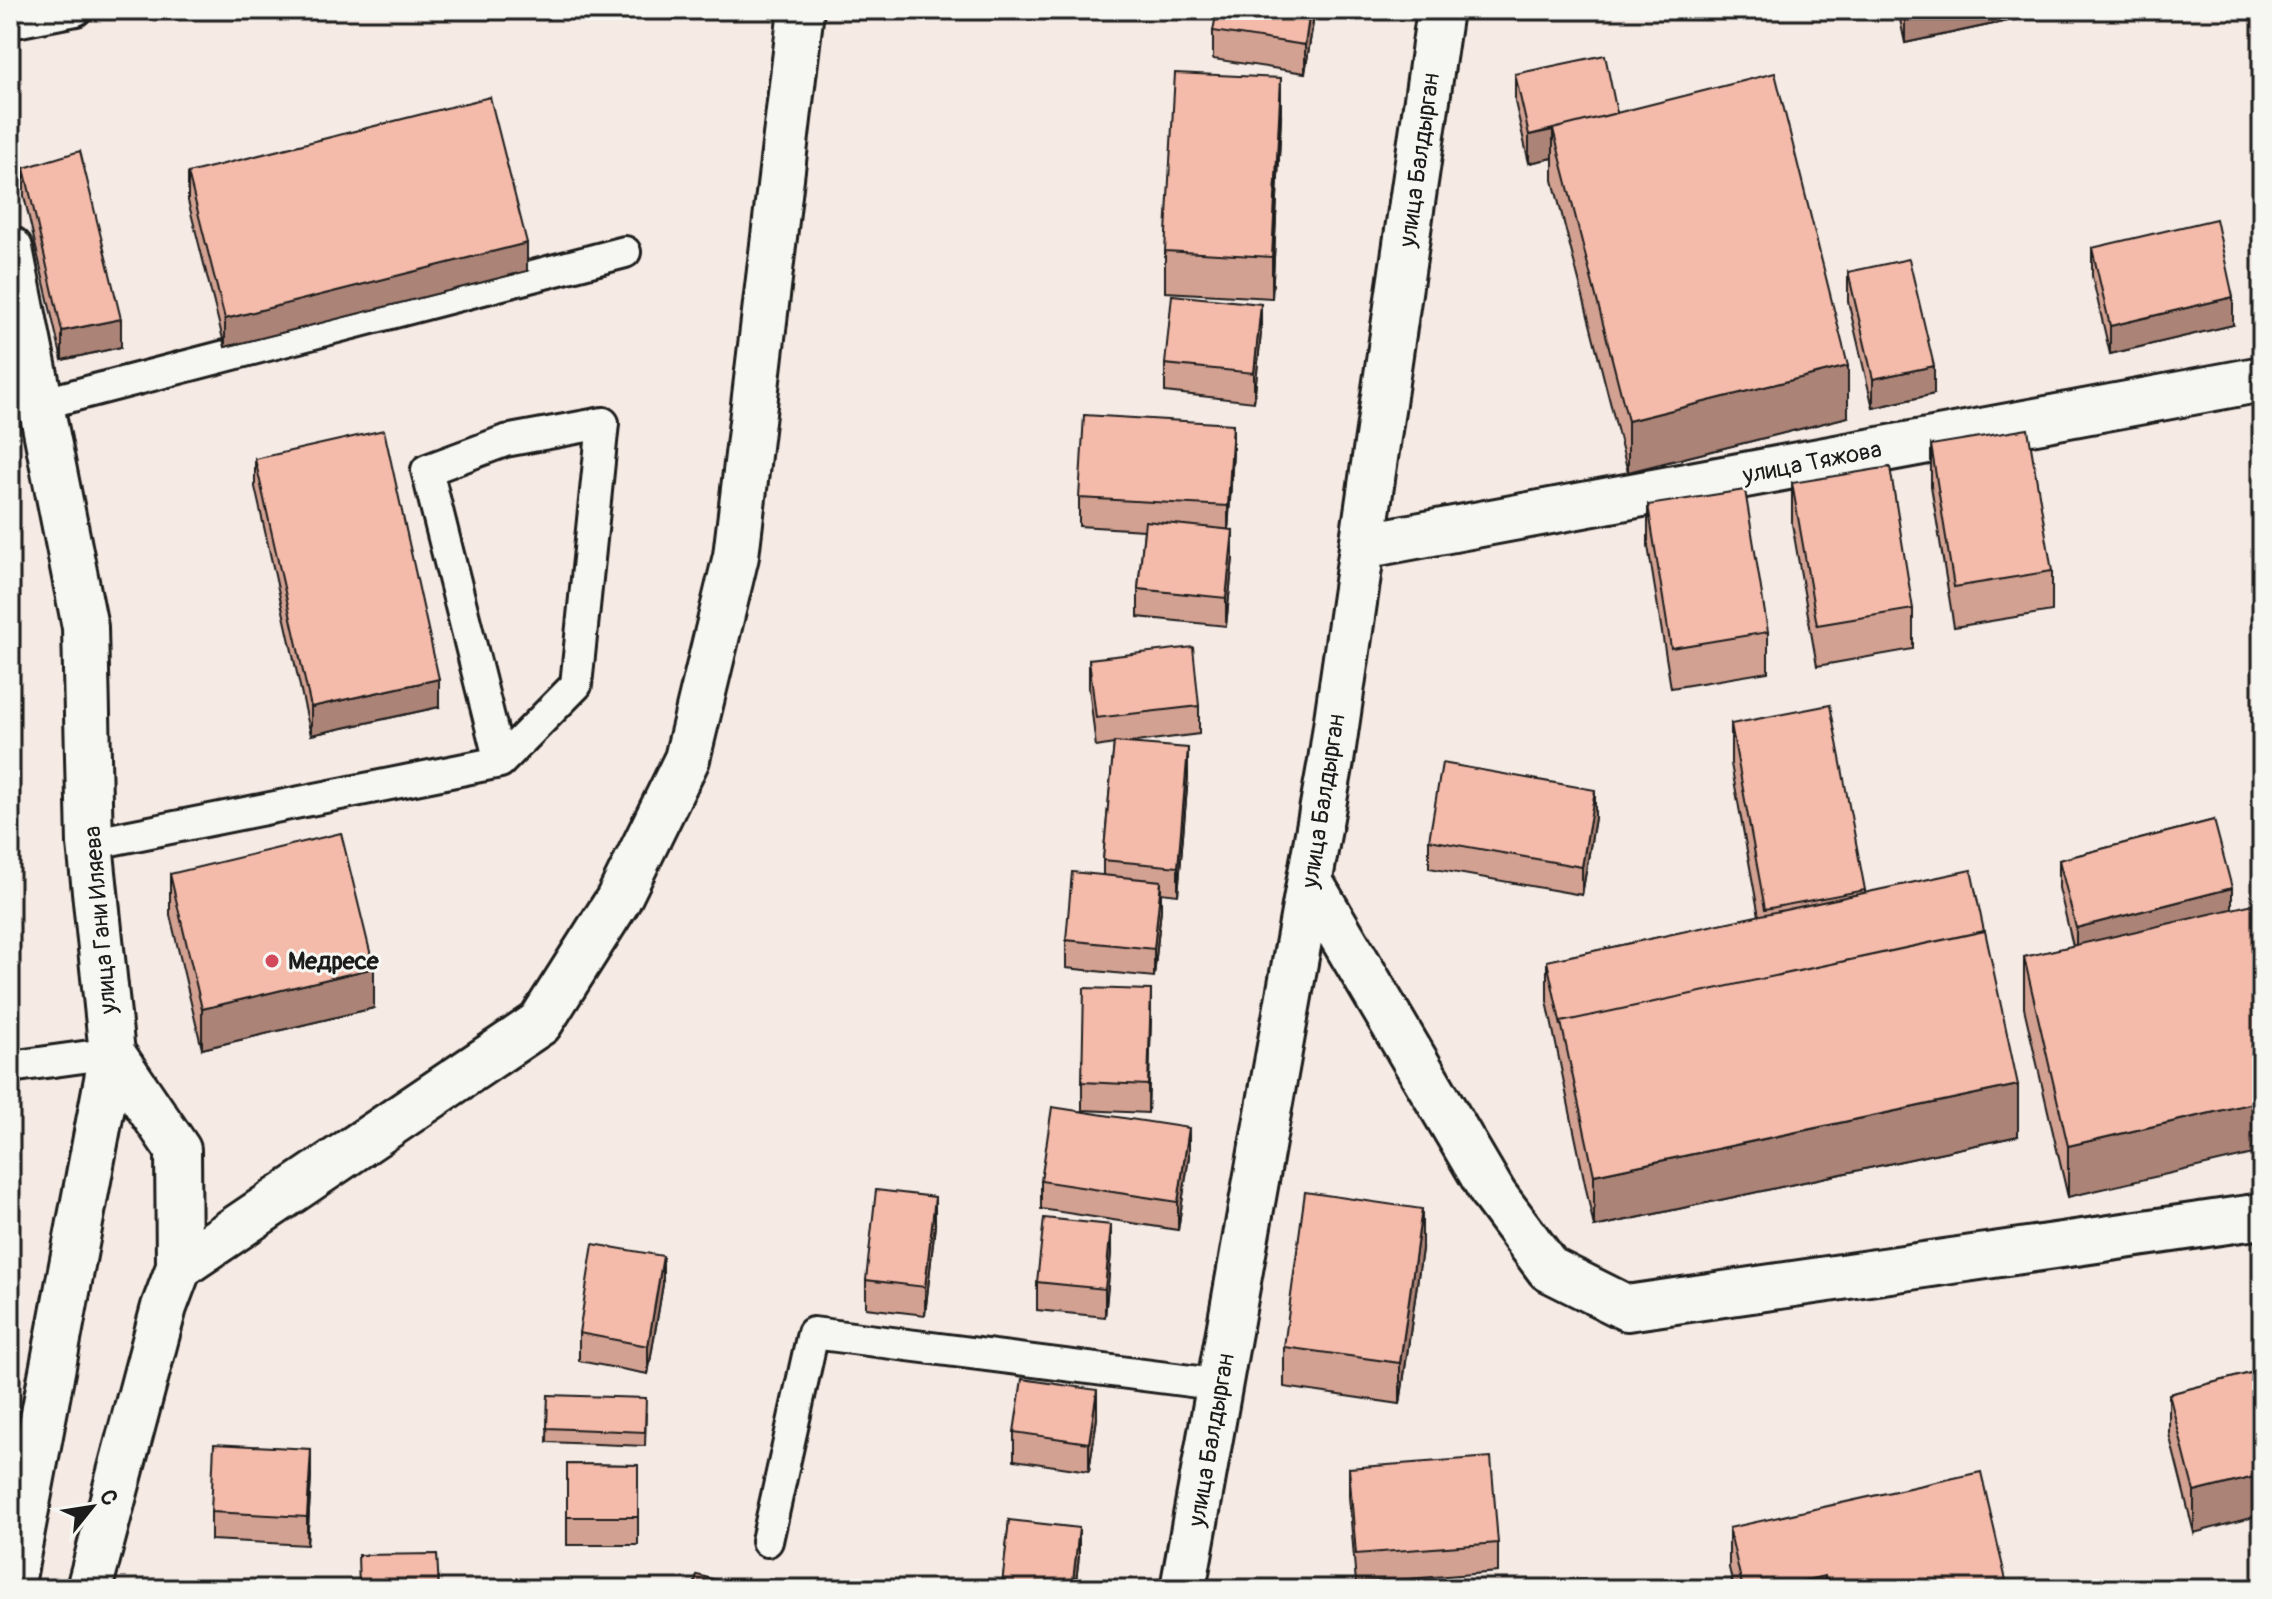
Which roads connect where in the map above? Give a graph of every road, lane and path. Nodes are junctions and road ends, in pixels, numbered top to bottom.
1 (76, 10) edge
2 (801, 10) edge
3 (1440, 10) edge
4 (10, 23) edge
5 (10, 249) edge
6 (625, 252) dead end
7 (2262, 379) edge
8 (41, 404) junction
9 (1362, 546) junction
10 (500, 762) junction
11 (90, 844) junction
12 (1310, 882) junction
13 (112, 1053) junction
14 (10, 1067) edge
15 (2262, 1216) edge
16 (179, 1267) junction
17 (1222, 1385) junction
18 (767, 1541) dead end
19 (12, 1578) edge
20 (89, 1589) edge
21 (1183, 1589) edge

1 - 4 lane
2 - 16 street
3 - 9 street, улица Балдырган
5 - 8 street, улица Гани Иляева
6 - 8 lane
7 - 9 street, улица Тяжова
8 - 11 street, улица Гани Иляева
9 - 12 street, улица Балдырган
10 - 10 lane
10 - 11 lane
11 - 13 street, улица Гани Иляева
12 - 15 street
12 - 17 street, улица Балдырган
13 - 14 lane
13 - 16 street
13 - 19 street, улица Гани Иляева
16 - 20 street
17 - 18 lane
17 - 21 street, улица Балдырган

